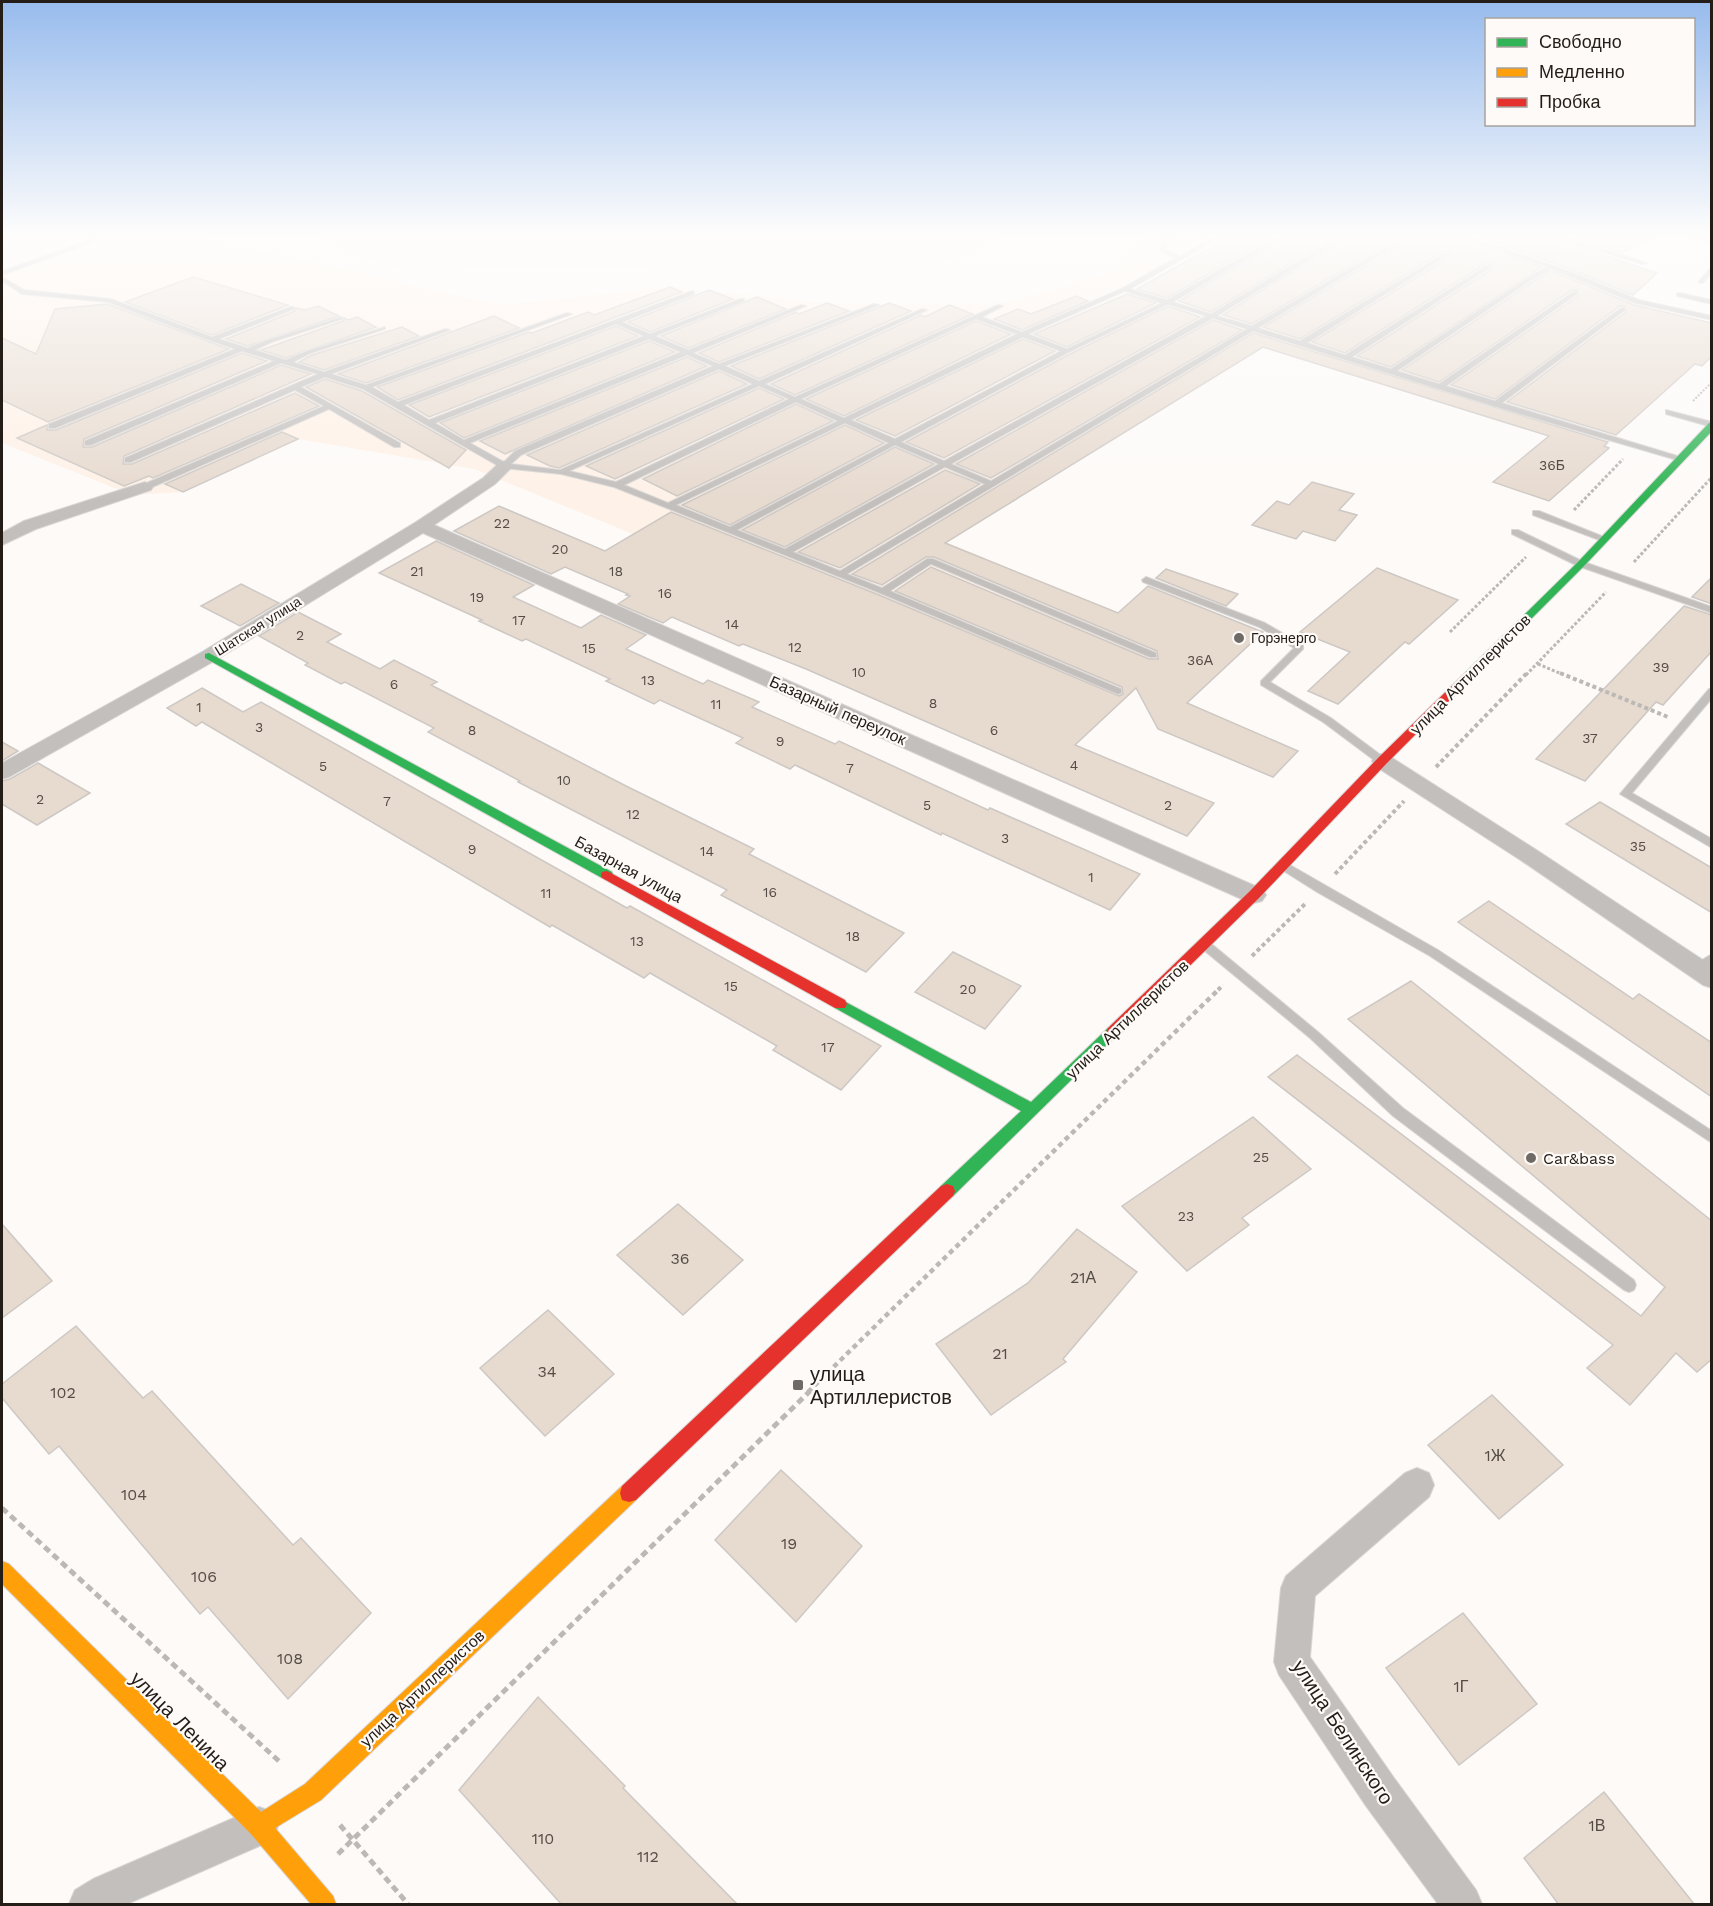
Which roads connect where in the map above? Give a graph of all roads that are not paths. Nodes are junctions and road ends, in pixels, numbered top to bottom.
1 (170, 323) edge
2 (254, 323) edge
3 (325, 323) edge
4 (544, 323) edge
5 (616, 323) edge
6 (620, 323) edge
7 (685, 323) edge
8 (759, 323) edge
9 (830, 323) edge
10 (895, 323) edge
11 (963, 323) edge
12 (992, 323) edge
13 (1048, 323) edge
14 (1125, 323) edge
15 (1199, 323) edge
16 (1233, 323) edge
17 (1262, 323) edge
18 (1334, 323) edge
19 (1401, 323) edge
20 (1465, 323) edge
21 (1532, 323) edge
22 (1604, 323) edge
23 (383, 328) dead end
24 (1252, 329) junction
25 (447, 330) dead end
26 (1023, 334) junction
27 (652, 336) junction
28 (213, 339) junction
29 (1300, 344) junction
30 (247, 349) junction
31 (687, 351) junction
32 (1067, 351) junction
33 (1346, 358) junction
34 (285, 361) junction
35 (720, 366) junction
36 (1392, 372) junction
37 (326, 374) junction
38 (760, 384) junction
39 (366, 387) junction
40 (1440, 387) junction
41 (297, 388) junction
42 (796, 399) junction
43 (1496, 404) junction
44 (399, 405) junction
45 (328, 407) junction
46 (1669, 412) dead end
47 (845, 420) junction
48 (430, 422) junction
49 (1712, 424) edge
50 (52, 426) dead end
51 (465, 442) junction
52 (88, 443) dead end
53 (896, 443) junction
54 (397, 445) dead end
55 (1680, 458) junction
56 (128, 460) dead end
57 (944, 464) junction
58 (505, 466) junction
59 (561, 472) junction
60 (991, 484) junction
61 (617, 485) junction
62 (145, 487) joint
63 (670, 505) junction
64 (1536, 513) dead end
65 (422, 526) junction
66 (730, 530) junction
67 (1515, 532) dead end
68 (1605, 539) junction
69 (2, 540) edge
70 (786, 552) junction
71 (1581, 564) junction
72 (840, 574) junction
73 (1146, 580) dead end
74 (883, 591) junction
75 (1712, 610) edge
76 (1153, 654) dead end
77 (209, 656) junction
78 (1118, 691) dead end
79 (1712, 691) edge
80 (1382, 761) junction
81 (2, 772) edge
82 (1712, 844) edge
83 (1283, 865) junction
84 (1254, 895) junction
85 (1204, 944) junction
86 (1706, 968) edge
87 (1033, 1110) junction
88 (1712, 1138) edge
89 (1629, 1285) dead end
90 (1418, 1485) dead end
91 (2, 1571) edge
92 (259, 1826) junction
93 (89, 1905) edge
94 (325, 1905) edge
95 (1462, 1905) edge

1 - 28 lane
2 - 28 lane
3 - 30 lane
4 - 39 lane
5 - 44 lane
6 - 27 lane
7 - 27 lane
8 - 31 lane
9 - 35 lane
10 - 38 lane
11 - 42 lane
12 - 26 lane
13 - 26 lane
14 - 32 lane
15 - 57 lane
16 - 24 lane
17 - 24 lane
18 - 29 lane
19 - 33 lane
20 - 36 lane
21 - 40 lane
22 - 43 lane
23 - 34 lane
24 - 29 lane
24 - 60 lane
25 - 37 lane
26 - 32 lane
26 - 47 lane
27 - 31 lane
27 - 48 lane
28 - 30 lane
29 - 33 lane
30 - 34 lane
30 - 50 lane
31 - 35 lane
31 - 51 lane
32 - 53 lane
33 - 36 lane
34 - 37 lane
34 - 52 lane
35 - 38 lane
35 - 58 lane
36 - 40 lane
37 - 39 lane
37 - 41 lane
38 - 42 lane
38 - 59 lane
39 - 44 lane
40 - 43 lane
41 - 45 lane
41 - 56 lane
42 - 47 lane
42 - 61 lane
43 - 55 lane
44 - 48 lane
45 - 54 lane
45 - 62 lane
46 - 49 lane
47 - 53 lane
47 - 63 lane
48 - 51 lane
49 - 55 street, улица Артиллеристов
51 - 58 lane
53 - 57 lane
53 - 66 lane
55 - 68 street, улица Артиллеристов
57 - 60 lane
57 - 70 lane
58 - 59 lane
58 - 65 street, Шатская улица
59 - 61 lane
60 - 72 lane
61 - 63 lane
62 - 69 street
63 - 66 lane
64 - 68 lane
65 - 77 street, Шатская улица
65 - 84 street, Базарный переулок
66 - 70 lane
67 - 71 lane
68 - 71 street, улица Артиллеристов
70 - 72 lane
71 - 75 lane
71 - 80 street, улица Артиллеристов
72 - 74 lane
73 - 80 lane
74 - 76 lane
74 - 78 lane
77 - 81 street, Шатская улица
77 - 87 street, Базарная улица
79 - 82 lane
80 - 83 street, улица Артиллеристов
80 - 86 street
83 - 84 street, улица Артиллеристов
83 - 88 lane
84 - 85 street, улица Артиллеристов
85 - 87 street, улица Артиллеристов
85 - 89 lane
87 - 92 street, улица Артиллеристов
90 - 95 street, улица Белинского
91 - 92 street, улица Ленина
92 - 93 street, улица Артиллеристов
92 - 94 street, улица Ленина

